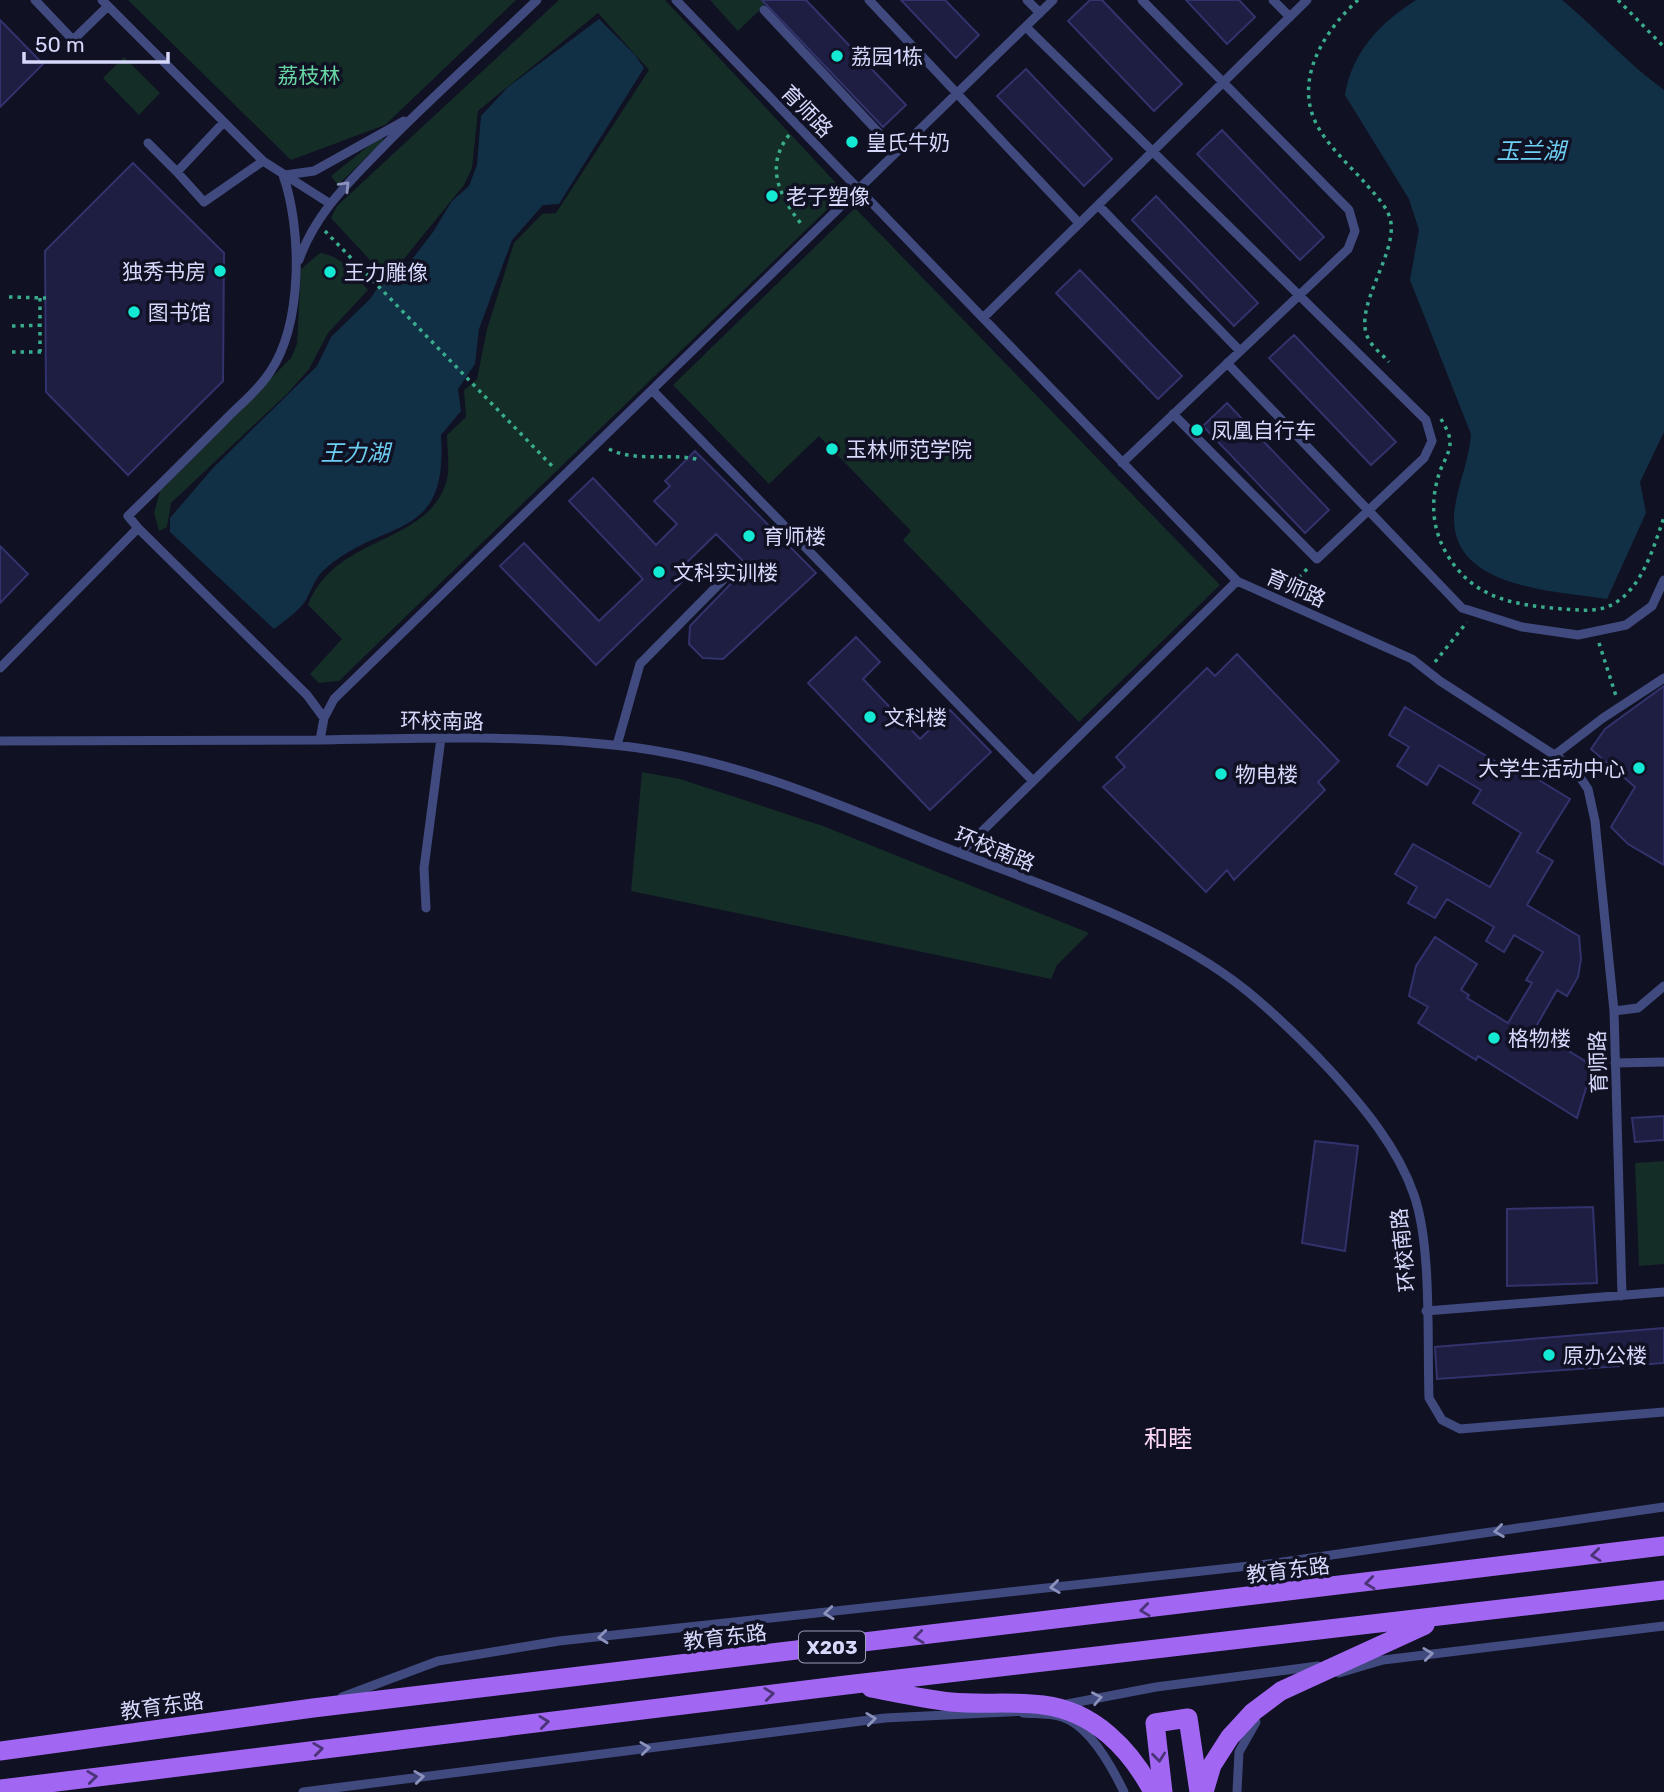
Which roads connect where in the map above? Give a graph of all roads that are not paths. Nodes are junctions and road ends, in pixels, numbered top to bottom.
1 (35, 0) edge
2 (537, 0) edge
3 (676, 0) edge
4 (870, 0) edge
5 (1027, 0) edge
6 (1053, 0) edge
7 (1142, 0) edge
8 (1273, 0) edge
9 (1307, 0) edge
10 (105, 3) edge
11 (764, 10) dead end
12 (1040, 13) junction
13 (1290, 17) junction
14 (1026, 27) junction
15 (1223, 83) junction
16 (958, 93) junction
17 (414, 116) junction
18 (224, 122) junction
19 (148, 143) dead end
20 (897, 152) junction
21 (1152, 153) junction
22 (263, 161) junction
23 (177, 172) junction
24 (283, 175) junction
25 (859, 190) junction
26 (329, 203) junction
27 (1098, 205) junction
28 (1079, 223) junction
29 (297, 264) junction
30 (1298, 296) junction
31 (983, 318) junction
32 (1240, 351) junction
33 (1227, 363) junction
34 (652, 390) junction
35 (1173, 414) junction
36 (1122, 463) junction
37 (1368, 508) junction
38 (138, 528) junction
39 (723, 580) dead end
40 (1664, 580) edge
41 (1237, 581) junction
42 (0, 668) edge
43 (1664, 678) edge
44 (324, 718) junction
45 (441, 738) junction
46 (320, 740) junction
47 (0, 741) edge
48 (617, 745) junction
49 (1556, 754) junction
50 (1033, 781) junction
51 (960, 853) junction
52 (426, 908) dead end
53 (1664, 986) edge
54 (1614, 1011) junction
55 (1664, 1062) edge
56 (1615, 1063) junction
57 (1664, 1292) edge
58 (1622, 1296) junction
59 (1426, 1311) junction
60 (1664, 1412) edge
61 (1664, 1507) edge
62 (1664, 1546) edge
63 (1664, 1590) edge
64 (1440, 1618) junction
65 (1664, 1626) edge
66 (1383, 1660) junction
67 (1346, 1663) junction
68 (845, 1685) junction
69 (1052, 1707) junction
70 (313, 1708) junction
71 (1021, 1713) junction
72 (0, 1751) edge
73 (0, 1788) edge
74 (303, 1792) edge
75 (1124, 1792) edge
76 (1153, 1792) edge
77 (1163, 1792) edge
78 (1201, 1792) edge
79 (1237, 1792) edge

1 - 10 lane
2 - 17 lane
3 - 25 lane, 育师路
4 - 16 lane
5 - 12 lane
6 - 12 lane
7 - 15 lane
8 - 13 lane
9 - 13 lane
10 - 18 lane
11 - 20 lane
12 - 14 lane
13 - 15 lane
14 - 16 lane
14 - 21 lane
15 - 21 lane
15 - 30 lane
16 - 20 lane
16 - 28 lane
17 - 24 lane
26 -> 17 lane
18 - 22 lane
18 - 23 lane
19 - 23 lane
20 - 25 lane
21 - 27 lane
21 - 30 lane
22 - 23 lane
22 - 24 lane
24 - 26 lane
24 - 29 lane
25 - 31 lane, 育师路
25 - 34 lane
26 - 29 lane
27 - 28 lane
27 - 32 lane
28 - 31 lane
29 - 38 lane
30 - 32 lane
30 - 37 lane
31 - 36 lane, 育师路
32 - 33 lane
33 - 35 lane
33 - 37 lane
34 - 44 lane
34 - 50 lane
35 - 36 lane
35 - 37 lane
36 - 41 lane, 育师路
37 - 40 lane
38 - 42 lane
38 - 44 lane
39 - 48 lane
41 - 49 lane, 育师路
41 - 50 lane
43 - 49 lane
44 - 46 lane
45 - 46 lane, 环校南路
45 - 48 lane, 环校南路
45 - 52 lane
46 - 47 lane, 环校南路
48 - 51 lane, 环校南路
49 - 54 lane, 育师路
50 - 51 lane
51 - 59 lane, 环校南路
53 - 54 lane
54 - 56 lane, 育师路
55 - 56 lane
56 - 58 lane, 育师路
57 - 58 lane
58 - 59 lane
59 - 60 lane, 环校南路
61 -> 70 lane
62 -> 70 main road, 教育东路 / X203
63 - 64 main road, X203
64 - 67 main road
64 - 68 main road, X203
66 -> 65 lane
66 - 67 lane
66 - 79 lane
69 -> 67 lane
67 - 78 main road
68 - 69 main road
73 -> 68 main road, X203
69 - 71 lane
69 - 76 main road
70 - 72 main road, 教育东路 / X203
74 -> 71 lane
71 - 75 lane
78 -> 77 main road

